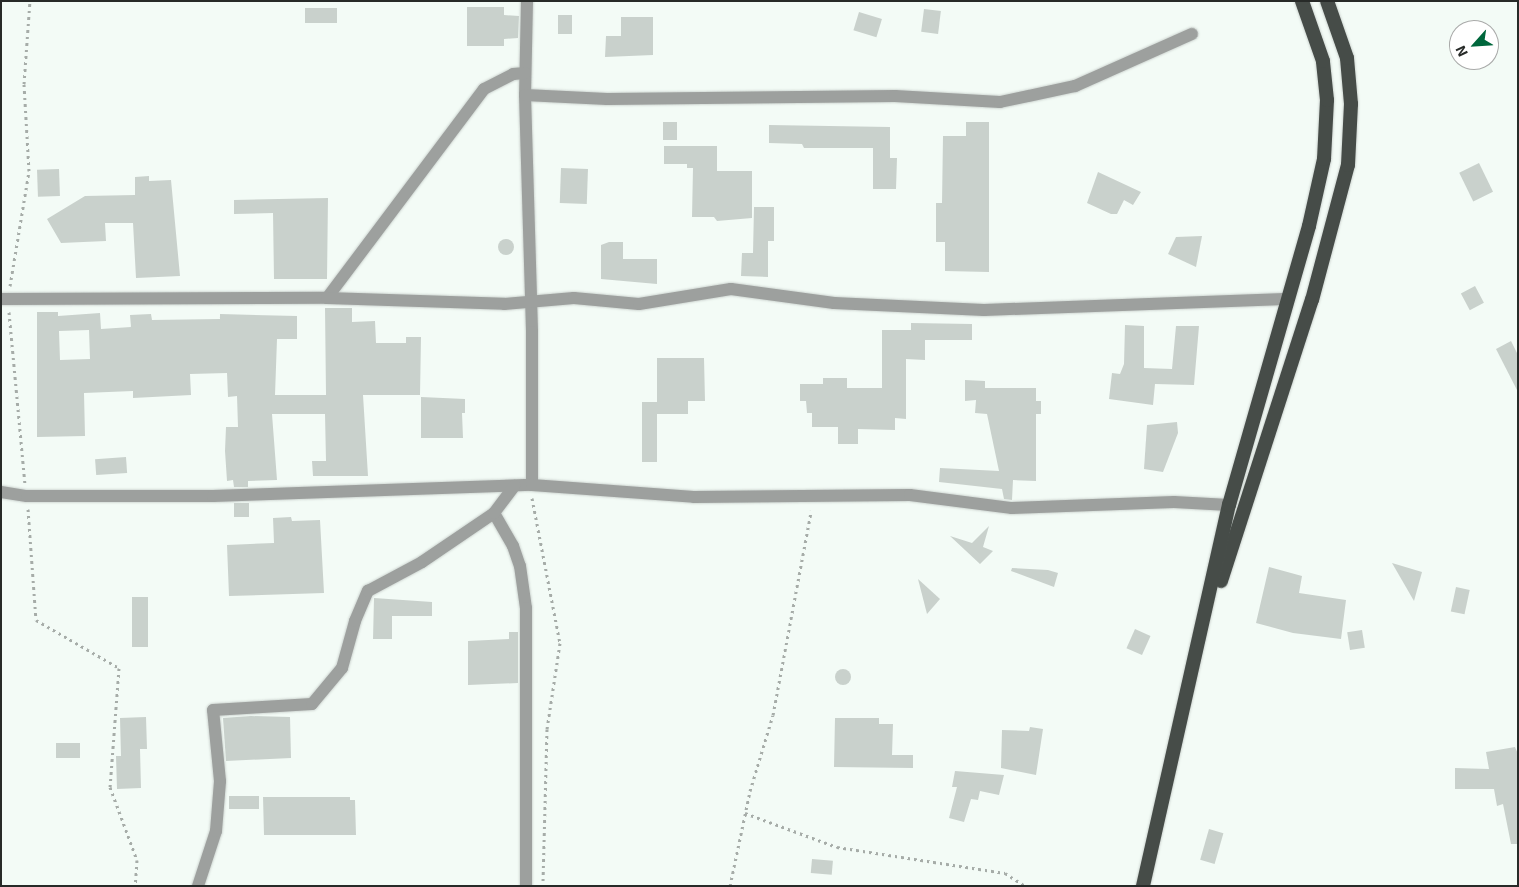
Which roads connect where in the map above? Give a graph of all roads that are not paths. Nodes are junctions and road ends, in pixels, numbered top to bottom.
1 (527, 1) edge
2 (1302, 1) edge
3 (1327, 1) edge
4 (1192, 34) dead end
5 (525, 73) junction
6 (524, 95) junction
7 (327, 298) junction
8 (4, 299) edge
9 (1286, 299) junction
10 (530, 302) junction
11 (532, 485) junction
12 (514, 486) junction
13 (1, 492) edge
14 (1229, 505) junction
15 (494, 513) junction
16 (1199, 646) junction
17 (198, 886) edge
18 (526, 886) edge
19 (1143, 886) edge

1 - 5 street
2 - 9 highway
3 - 16 highway
4 - 6 street
5 - 6 street
5 - 7 street
6 - 10 street
7 - 8 street
7 - 10 street
9 - 10 street
9 - 14 highway
10 - 11 street
11 - 12 street
11 - 14 street
12 - 13 street
12 - 15 street
14 - 16 highway
15 - 17 street
15 - 18 street
16 - 19 highway

